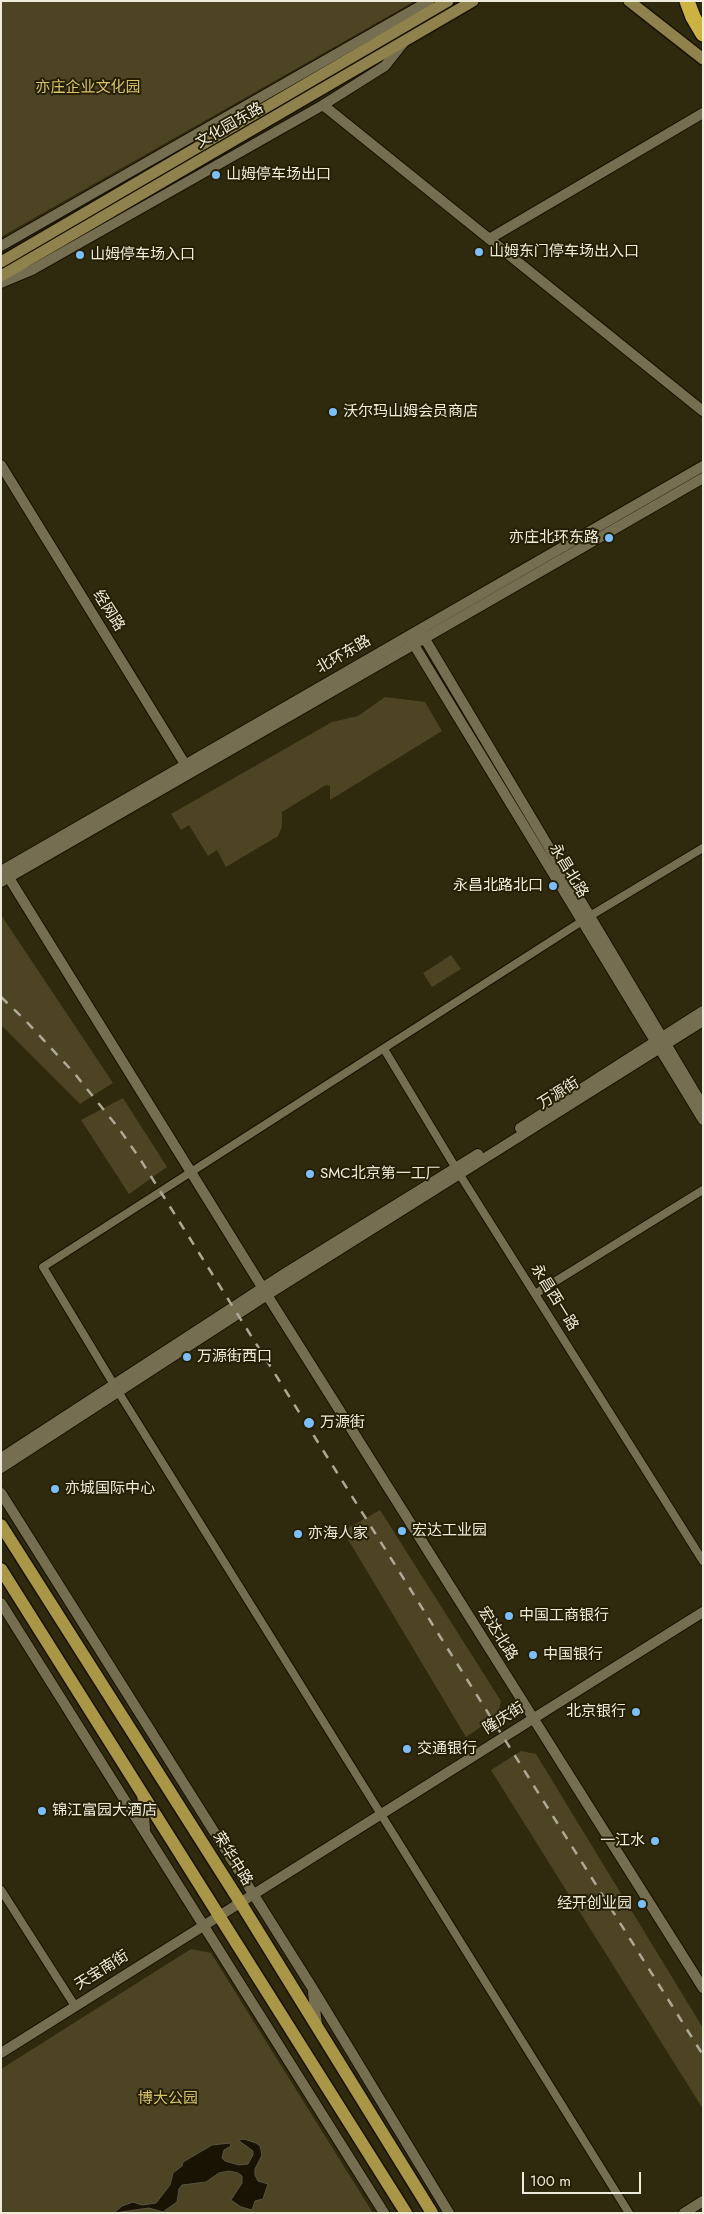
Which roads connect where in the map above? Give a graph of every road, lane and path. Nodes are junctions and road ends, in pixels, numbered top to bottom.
1 (429, 1) edge
2 (448, 1) edge
3 (473, 1) edge
4 (629, 1) edge
5 (687, 1) edge
6 (703, 34) edge
7 (404, 42) junction
8 (703, 59) edge
9 (323, 105) junction
10 (703, 113) edge
11 (68, 208) junction
12 (46, 235) junction
13 (489, 239) junction
14 (1, 246) edge
15 (1, 262) edge
16 (1, 276) edge
17 (1, 283) edge
18 (703, 411) edge
19 (1, 465) edge
20 (703, 466) edge
21 (703, 478) edge
22 (422, 634) junction
23 (411, 641) junction
24 (187, 768) junction
25 (703, 848) edge
26 (4, 875) edge
27 (586, 919) junction
28 (703, 1011) edge
29 (703, 1021) edge
30 (661, 1042) junction
31 (384, 1049) junction
32 (703, 1106) edge
33 (703, 1120) edge
34 (190, 1171) junction
35 (458, 1171) junction
36 (703, 1190) edge
37 (265, 1292) junction
38 (534, 1294) junction
39 (116, 1389) junction
40 (1, 1458) edge
41 (1, 1468) edge
42 (1, 1493) edge
43 (1, 1525) edge
44 (703, 1561) edge
45 (1, 1569) edge
46 (51, 1572) junction
47 (1, 1603) edge
48 (52, 1606) junction
49 (703, 1612) edge
50 (533, 1718) junction
51 (142, 1793) junction
52 (381, 1814) junction
53 (145, 1833) junction
54 (1, 1890) edge
55 (253, 1894) junction
56 (240, 1902) junction
57 (219, 1915) junction
58 (203, 1925) junction
59 (703, 1988) edge
60 (313, 1990) junction
61 (75, 2006) junction
62 (317, 2026) junction
63 (1, 2053) edge
64 (703, 2201) edge
65 (384, 2213) edge
66 (406, 2213) edge
67 (432, 2213) edge
68 (450, 2213) edge
69 (629, 2213) edge
70 (684, 2213) edge

1 - 11 street
2 - 12 main road, 文化园东路
3 - 7 main road, 文化园东路
4 - 8 main road
5 - 6 highway
7 - 9 street
7 - 16 main road, 文化园东路
9 - 13 street
9 - 17 street
10 - 13 street
11 - 12 street
11 - 14 street
12 - 15 main road, 文化园东路
13 - 18 street
19 - 24 street, 经网路
20 - 22 street, 北环东路
21 - 22 street, 北环东路
22 - 23 street, 北环东路
22 - 27 street, 永昌北路
23 - 24 street, 北环东路
23 - 27 street, 永昌北路
24 - 26 street, 北环东路
25 - 27 street
26 - 34 street, 宏达北路
27 - 30 street, 永昌北路
27 - 31 street
28 - 30 street, 万源街
29 - 30 street, 万源街
30 - 32 street, 永昌北路
30 - 33 street, 永昌北路
30 - 35 street, 万源街
31 - 34 street
31 - 35 street, 永昌西一路
34 - 37 street, 宏达北路
34 - 39 street
35 - 37 street, 万源街
35 - 38 street, 永昌西一路
36 - 38 street
37 - 39 street, 万源街
37 - 50 street, 宏达北路
38 - 44 street, 永昌西一路
39 - 40 street, 万源街
39 - 41 street, 万源街
39 - 52 street
42 - 46 street
43 - 48 main road, 荣华中路
45 - 51 main road
46 - 48 street
46 - 55 street
47 - 53 street
48 - 56 main road, 荣华中路
49 - 50 street, 隆庆街
50 - 52 street, 隆庆街
50 - 59 street, 宏达北路
51 - 53 street
51 - 57 main road
52 - 55 street, 隆庆街
52 - 69 street
53 - 58 street
54 - 61 street
55 - 56 street, 隆庆街
55 - 60 street
56 - 57 street, 隆庆街
56 - 62 main road, 荣华中路
57 - 58 street, 天宝南街
57 - 66 main road
58 - 61 street, 天宝南街
58 - 65 street
60 - 62 street
60 - 68 street
61 - 63 street, 天宝南街
62 - 67 main road, 荣华中路
64 - 70 street

